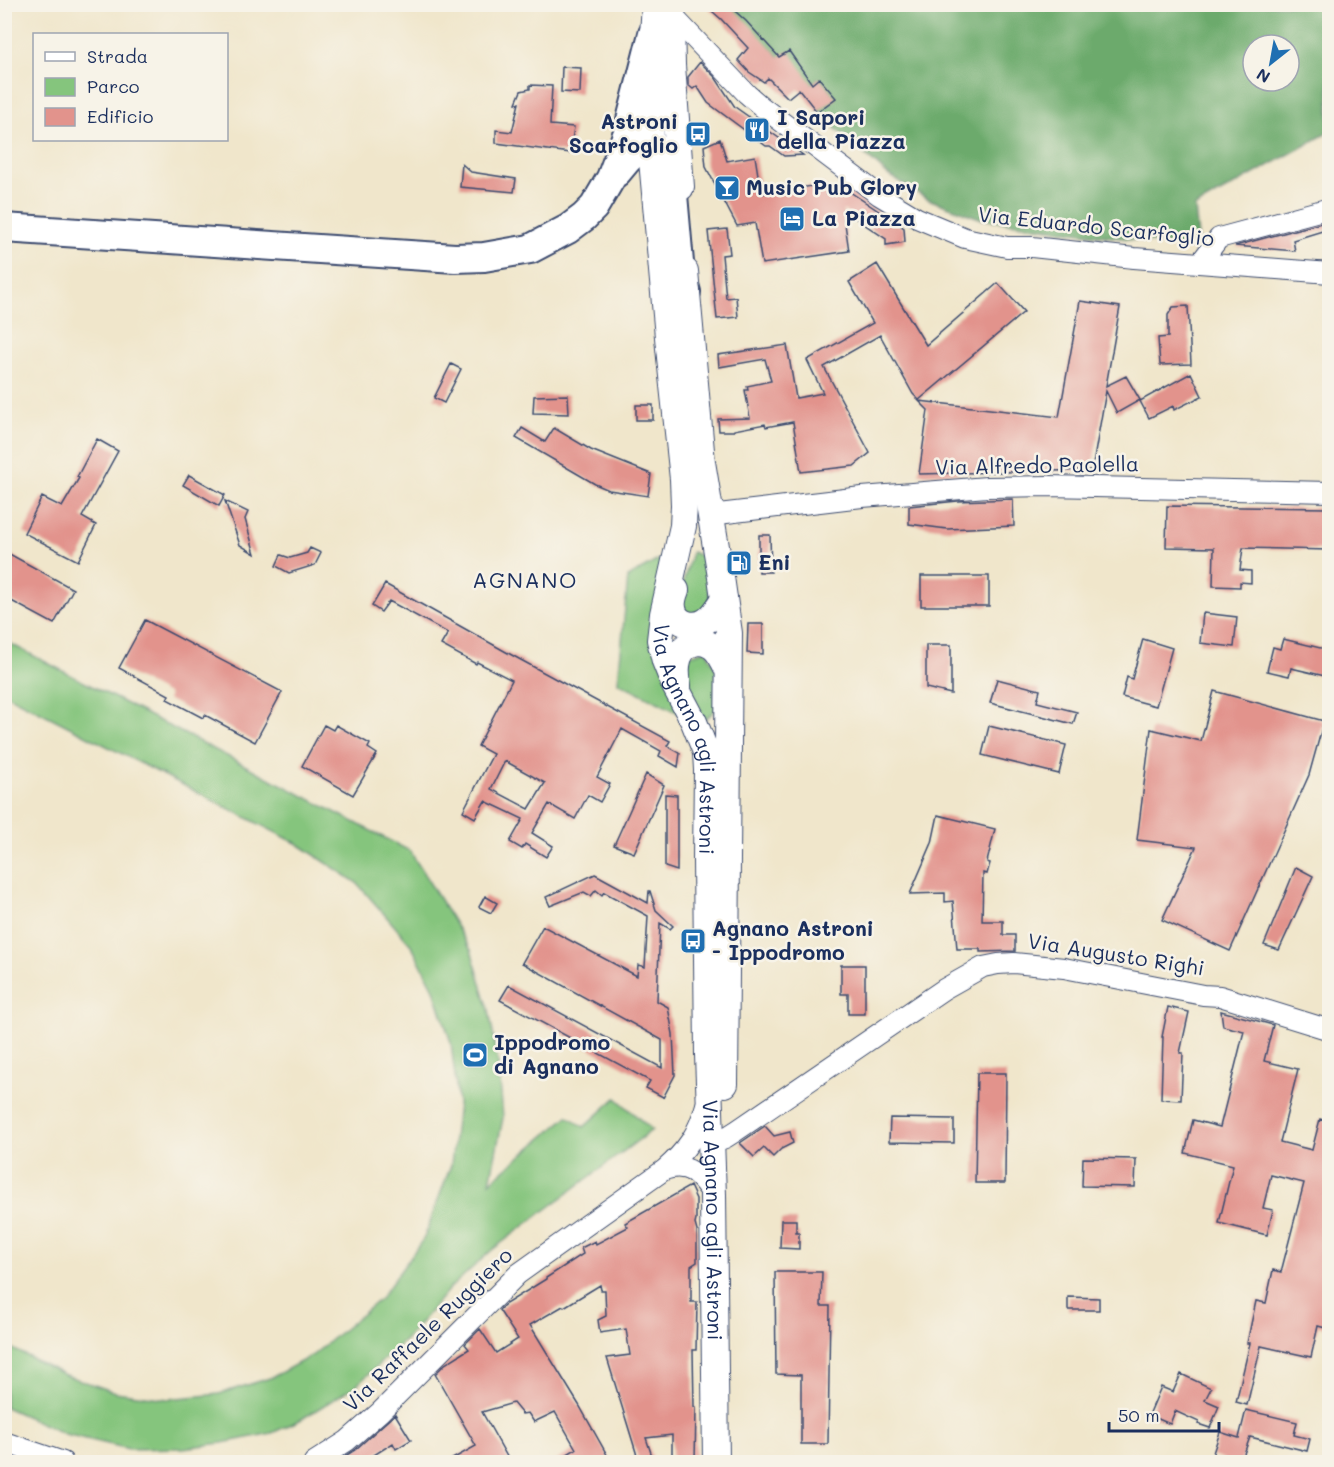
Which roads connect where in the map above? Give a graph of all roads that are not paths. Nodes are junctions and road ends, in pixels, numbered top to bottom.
1 (660, 15) edge
2 (705, 49) junction
3 (672, 65) junction
4 (651, 146) junction
5 (611, 178) junction
6 (1329, 208) edge
7 (4, 228) edge
8 (1200, 263) junction
9 (1329, 273) edge
10 (686, 292) junction
11 (1329, 492) edge
12 (710, 515) junction
13 (679, 548) junction
14 (719, 564) junction
15 (724, 599) junction
16 (728, 670) junction
17 (680, 697) junction
18 (728, 697) junction
19 (694, 722) junction
20 (1329, 1030) edge
21 (709, 1091) junction
22 (718, 1140) junction
23 (664, 1170) junction
24 (713, 1195) junction
25 (4, 1442) edge
26 (63, 1462) edge
27 (314, 1462) edge
28 (716, 1462) edge
29 (727, 1462) edge

1 - 2 street, Via Eduardo Scarfoglio
1 - 3 main road, Via Agnano agli Astroni
1 - 4 main road, Via Agnano agli Astroni
1 - 5 highway
2 - 3 street
2 - 8 street, Via Eduardo Scarfoglio
3 - 10 main road, Via Agnano agli Astroni
4 - 5 highway
4 - 10 highway
4 - 13 main road, Via Agnano agli Astroni
5 - 7 highway
6 - 8 street
8 - 9 street, Via Eduardo Scarfoglio
10 - 12 main road, Via Agnano agli Astroni
11 - 12 street, Via Alfredo Paolella
12 - 14 main road, Via Agnano agli Astroni
13 - 14 main road
13 - 15 main road
13 - 17 main road, Via Agnano agli Astroni
14 - 15 main road, Via Agnano agli Astroni
15 - 16 main road, Via Agnano agli Astroni
16 - 17 main road
16 - 18 main road, Via Agnano agli Astroni
17 - 19 main road, Via Agnano agli Astroni
18 - 19 main road
18 - 22 main road, Via Agnano agli Astroni
19 - 21 main road, Via Agnano agli Astroni
20 - 22 street, Via Augusto Righi
21 - 22 main road, Via Agnano agli Astroni
21 - 23 street, Via Raffaele Ruggiero
22 - 24 main road, Via Agnano agli Astroni
22 - 29 main road, Via Agnano agli Astroni
23 - 24 street
23 - 27 street, Via Raffaele Ruggiero
24 - 28 main road, Via Agnano agli Astroni
25 - 26 street

